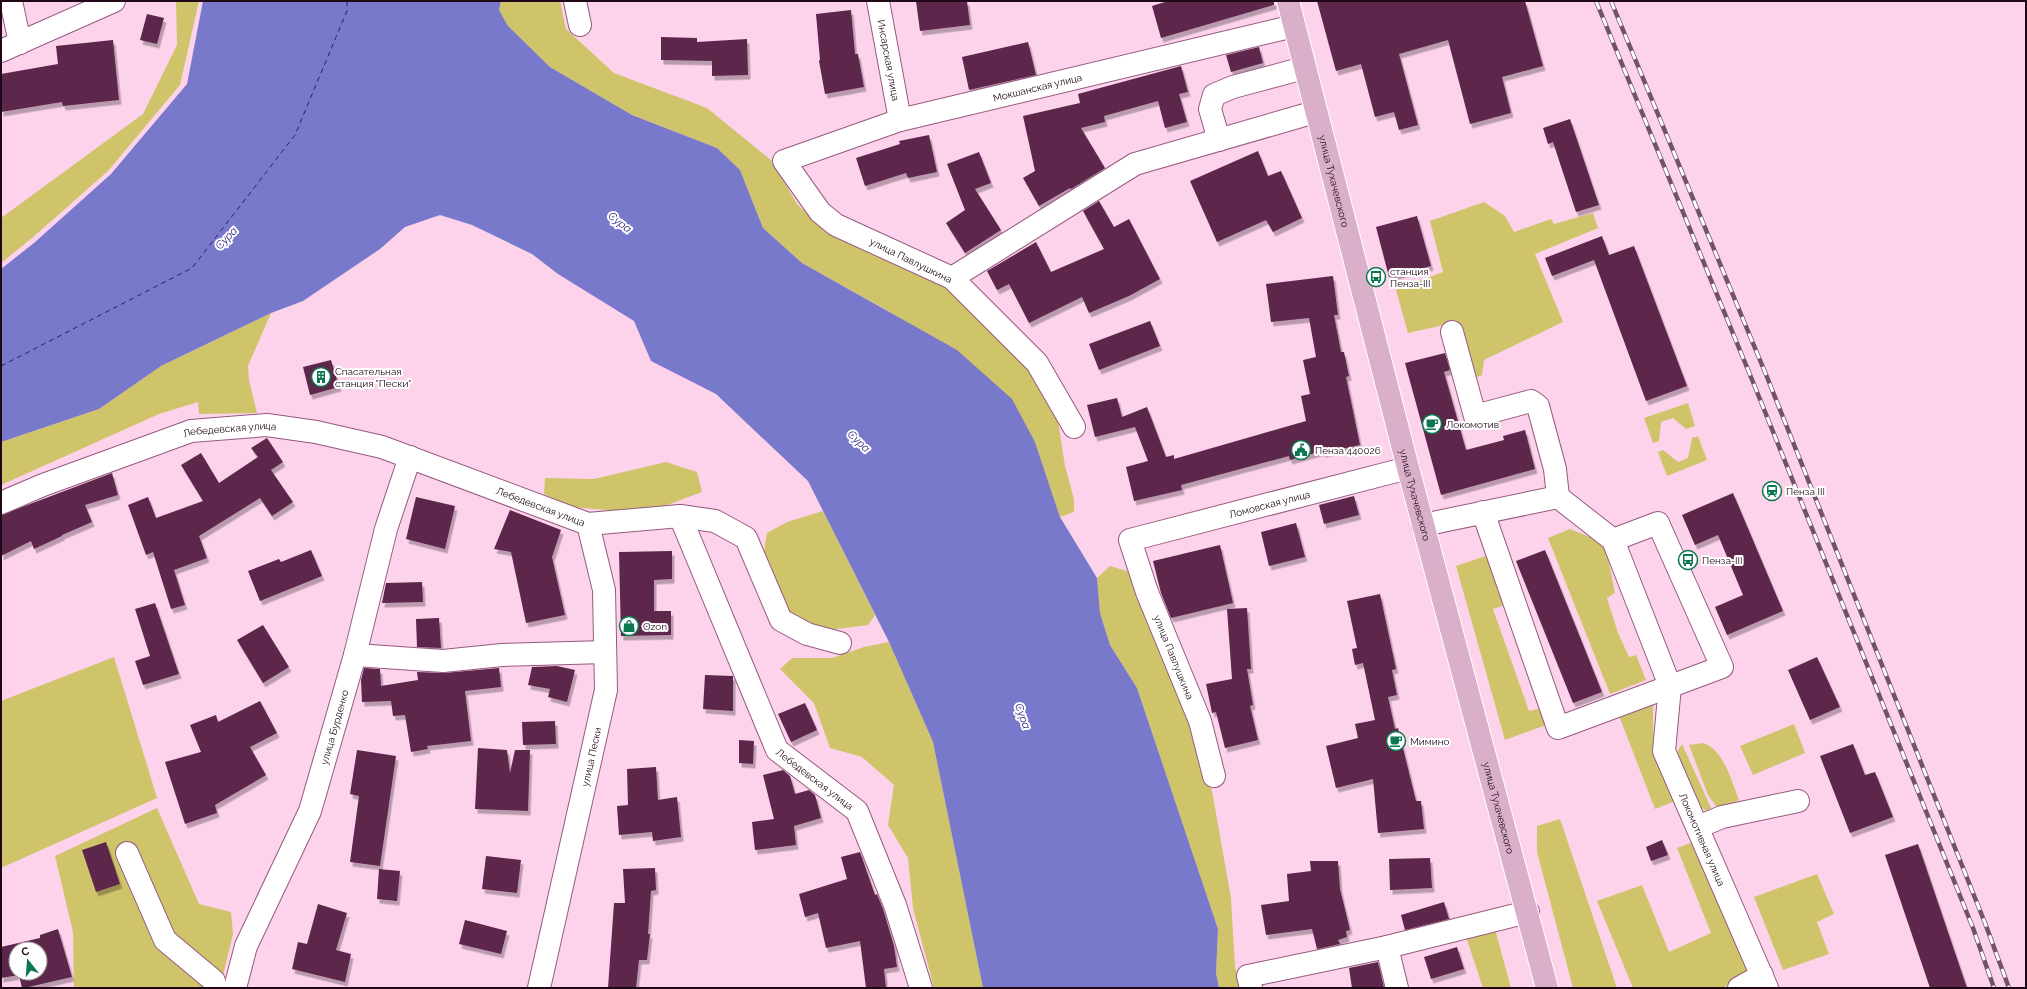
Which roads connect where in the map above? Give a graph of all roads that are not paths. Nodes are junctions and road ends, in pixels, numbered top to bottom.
1 (11, 1) edge
2 (114, 1) edge
3 (576, 1) edge
4 (878, 1) edge
5 (1288, 1) edge
6 (580, 25) dead end
7 (1294, 26) junction
8 (11, 47) edge
9 (1304, 68) junction
10 (1315, 112) junction
11 (900, 120) junction
12 (1219, 140) junction
13 (784, 160) joint
14 (952, 278) junction
15 (1452, 332) dead end
16 (1074, 427) dead end
17 (410, 457) junction
18 (1408, 468) junction
19 (1558, 497) junction
20 (1, 503) edge
21 (1483, 512) junction
22 (680, 516) junction
23 (588, 524) junction
24 (1423, 525) junction
25 (1130, 540) joint
26 (1613, 540) junction
27 (840, 643) dead end
28 (605, 652) junction
29 (355, 655) junction
30 (1670, 686) junction
31 (1214, 776) dead end
32 (1798, 801) dead end
33 (1698, 827) junction
34 (127, 853) dead end
35 (1528, 912) junction
36 (1388, 947) junction
37 (1765, 981) edge
38 (1250, 982) edge
39 (216, 988) edge
40 (235, 988) edge
41 (539, 988) edge
42 (921, 988) edge
43 (1397, 988) edge
44 (1547, 988) edge
45 (1739, 988) edge

1 - 8 street
2 - 8 street
3 - 6 street
4 - 11 street, Инсарская улица
5 - 7 main road, улица Тухачевского
7 - 9 main road, улица Тухачевского
7 - 11 street, Мокшанская улица
9 - 10 main road, улица Тухачевского
9 - 12 street
10 - 12 street
10 - 18 main road, улица Тухачевского
11 - 13 street, Мокшанская улица
12 - 14 street
13 - 14 street, улица Павлушкина
14 - 16 street, улица Павлушкина
15 - 19 street
17 - 20 street, Лебедевская улица
17 - 23 street, Лебедевская улица
17 - 29 street, улица Бурденко
18 - 24 main road, улица Тухачевского
18 - 25 street, Ломовская улица
19 - 21 street
19 - 26 street
21 - 24 street
21 - 30 street
22 - 23 street, Лебедевская улица
22 - 27 street
22 - 42 street, Лебедевская улица
23 - 28 street, улица Пески
24 - 35 main road, улица Тухачевского
25 - 31 street, улица Павлушкина
26 - 30 street
26 - 30 street
28 - 29 street
28 - 41 street, улица Пески
29 - 40 street, улица Бурденко
30 - 33 street, Локомотивная улица
32 - 33 street
33 - 37 street, Локомотивная улица
34 - 39 street
35 - 36 street
35 - 44 main road, улица Тухачевского
36 - 38 street
36 - 43 street
37 - 45 street

